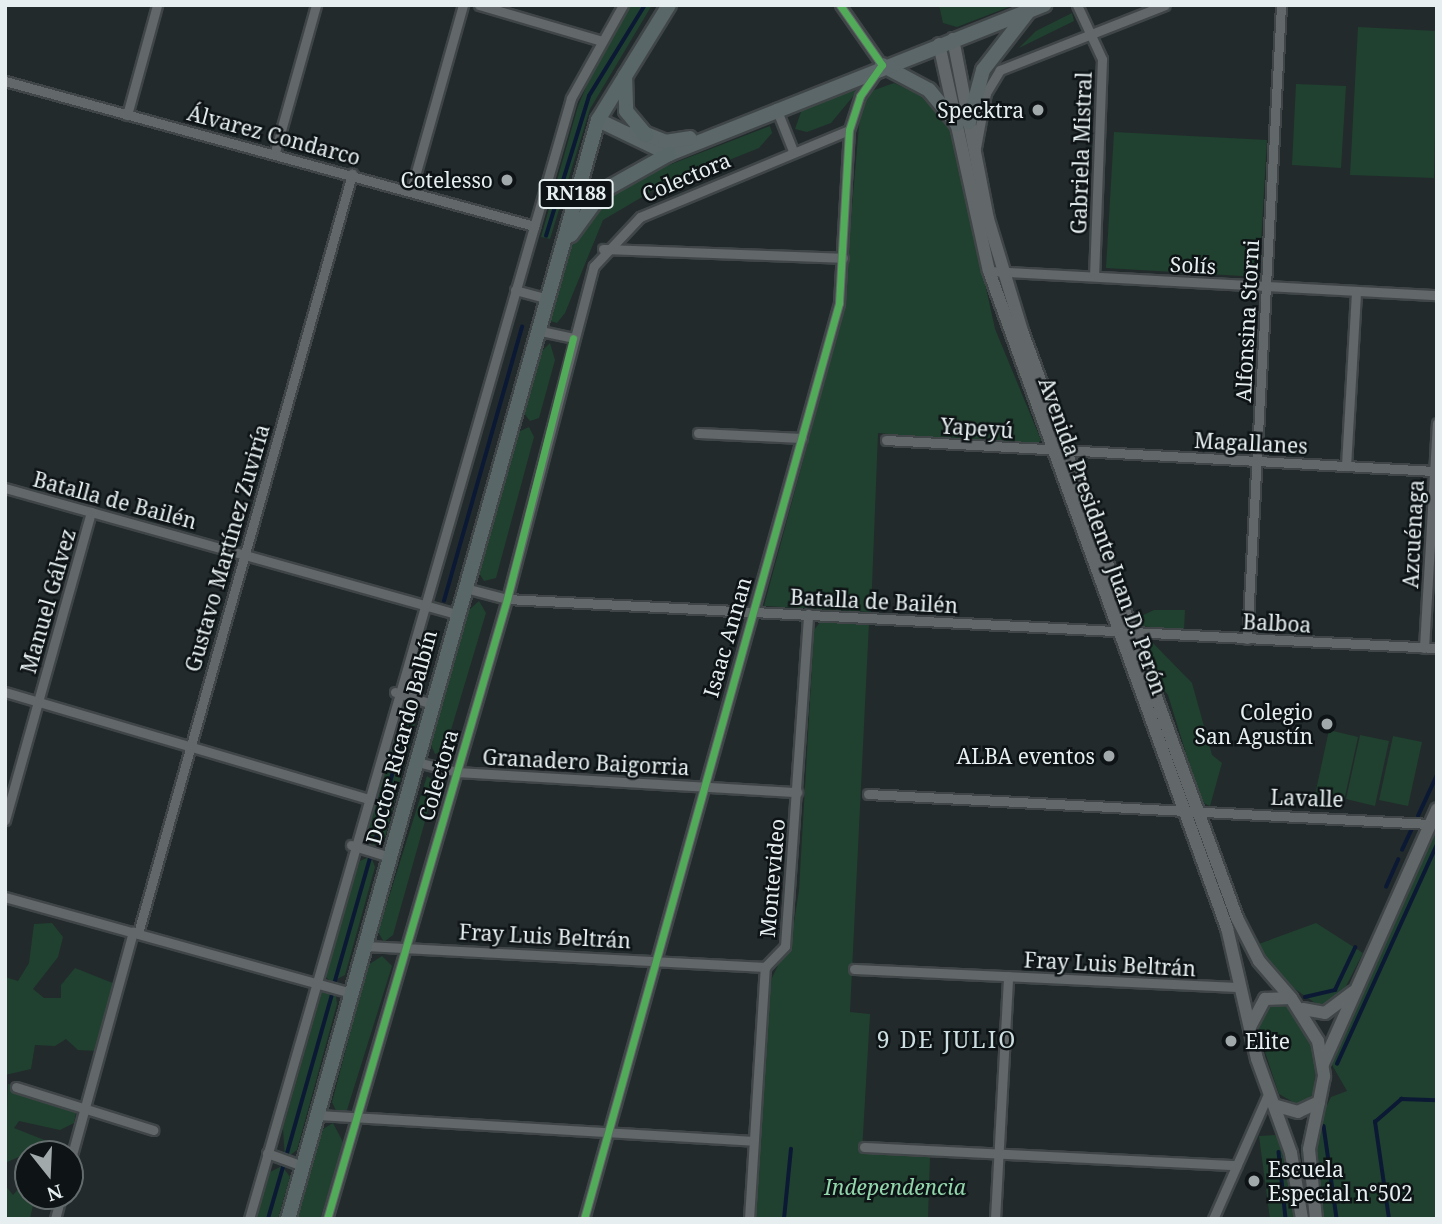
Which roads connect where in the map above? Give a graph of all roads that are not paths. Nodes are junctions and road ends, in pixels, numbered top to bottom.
1 (157, 5) edge
2 (316, 5) edge
3 (463, 5) edge
4 (479, 5) edge
5 (623, 5) edge
6 (669, 5) edge
7 (840, 5) edge
8 (1044, 5) edge
9 (1077, 5) edge
10 (1165, 5) edge
11 (1281, 5) edge
12 (1142, 9) edge
13 (1029, 11) junction
14 (1091, 33) junction
15 (599, 40) junction
16 (946, 41) junction
17 (627, 64) junction
18 (882, 65) junction
19 (5, 81) edge
20 (776, 108) junction
21 (127, 115) junction
22 (599, 117) junction
23 (963, 123) junction
24 (849, 130) junction
25 (646, 135) junction
26 (793, 151) junction
27 (275, 152) junction
28 (975, 153) junction
29 (669, 154) junction
30 (352, 174) junction
31 (411, 190) junction
32 (534, 226) junction
33 (603, 249) junction
34 (843, 258) junction
35 (555, 267) junction
36 (995, 271) junction
37 (1094, 276) junction
38 (1265, 287) junction
39 (514, 290) junction
40 (1356, 292) junction
41 (1437, 295) edge
42 (545, 298) junction
43 (536, 330) junction
44 (573, 338) junction
45 (1437, 423) edge
46 (698, 433) dead end
47 (802, 438) junction
48 (886, 440) dead end
49 (1052, 451) junction
50 (1067, 451) junction
51 (1258, 461) junction
52 (1346, 466) junction
53 (1434, 471) junction
54 (5, 488) edge
55 (91, 512) junction
56 (242, 553) junction
57 (465, 589) junction
58 (507, 598) junction
59 (421, 603) junction
60 (752, 612) junction
61 (457, 614) junction
62 (808, 614) junction
63 (1115, 631) junction
64 (1131, 632) junction
65 (1247, 639) junction
66 (1424, 648) junction
67 (1437, 648) edge
68 (5, 692) edge
69 (395, 692) junction
70 (38, 702) junction
71 (432, 704) junction
72 (190, 745) junction
73 (417, 762) junction
74 (457, 772) junction
75 (704, 787) junction
76 (797, 792) junction
77 (868, 794) dead end
78 (365, 798) junction
79 (1437, 809) edge
80 (1182, 810) junction
81 (1198, 811) junction
82 (5, 820) edge
83 (1430, 824) junction
84 (351, 845) junction
85 (390, 857) junction
86 (5, 897) edge
87 (136, 932) junction
88 (365, 946) junction
89 (405, 947) junction
90 (656, 959) junction
91 (765, 967) junction
92 (855, 970) dead end
93 (1008, 976) junction
94 (313, 982) junction
95 (1358, 986) junction
96 (1238, 987) junction
97 (352, 993) junction
98 (1291, 998) junction
99 (1303, 1009) junction
100 (1251, 1035) junction
101 (1323, 1064) junction
102 (16, 1087) dead end
103 (1269, 1092) junction
104 (1319, 1102) junction
105 (1277, 1106) junction
106 (84, 1110) junction
107 (318, 1115) junction
108 (358, 1121) junction
109 (153, 1130) dead end
110 (607, 1133) junction
111 (76, 1140) edge
112 (753, 1141) junction
113 (864, 1147) dead end
114 (267, 1153) junction
115 (999, 1153) junction
116 (1237, 1164) junction
117 (303, 1166) junction
118 (248, 1219) edge
119 (288, 1219) edge
120 (327, 1219) edge
121 (584, 1219) edge
122 (749, 1219) edge
123 (995, 1219) edge
124 (1213, 1219) edge
125 (1302, 1219) edge
126 (1316, 1219) edge

1 - 21 street
2 - 27 street
3 - 31 street
4 - 15 street
5 - 15 street
6 - 17 highway, RN188
7 - 18 street
8 - 13 main road
9 - 14 street, Gabriela Mistral
10 - 12 street
11 - 38 street, Alfonsina Storni
12 - 14 street
13 - 16 main road
13 - 23 main road
14 - 28 street
14 - 37 street, Gabriela Mistral
15 - 32 street
16 - 18 main road
16 - 23 main road, Avenida Presidente Juan D. Perón
17 - 22 highway, RN188
17 - 25 highway
18 - 20 main road
18 - 23 main road
18 - 24 street, Isaac Annan
19 - 21 street, Álvarez Condarco
20 - 25 main road
20 - 26 street
20 - 29 main road
21 - 27 street, Álvarez Condarco
22 - 25 main road
22 - 29 main road
22 - 35 highway, RN188
23 - 28 main road, Avenida Presidente Juan D. Perón
23 - 36 main road, Avenida Presidente Juan D. Perón
24 - 26 street, Colectora
24 - 34 street, Isaac Annan
26 - 33 street, Colectora
27 - 30 street, Álvarez Condarco
28 - 36 main road, Avenida Presidente Juan D. Perón
29 - 35 highway
30 - 31 street, Álvarez Condarco
30 - 56 street, Gustavo Martínez Zuviría
31 - 32 street, Álvarez Condarco
32 - 39 street
33 - 34 street
33 - 44 street, Colectora
34 - 47 street, Isaac Annan
35 - 42 highway, Doctor Ricardo Balbín / RN188
36 - 37 street, Solís
36 - 49 main road, Avenida Presidente Juan D. Perón
36 - 50 main road, Avenida Presidente Juan D. Perón
37 - 38 street, Solís
38 - 40 street, Solís
38 - 51 street, Alfonsina Storni
39 - 42 street
39 - 59 street
40 - 41 street, Solís
40 - 52 street
42 - 43 highway, Doctor Ricardo Balbín / RN188
43 - 44 street
43 - 57 highway, Doctor Ricardo Balbín / RN188
44 - 58 street, Colectora
45 - 53 street, Azcuénaga
46 - 47 street
47 - 60 street, Isaac Annan
48 - 49 street, Yapeyú
49 - 50 street, Yapeyú
49 - 63 main road, Avenida Presidente Juan D. Perón
50 - 51 street, Magallanes
50 - 64 main road, Avenida Presidente Juan D. Perón
51 - 52 street, Magallanes
51 - 65 street, Alfonsina Storni
52 - 53 street, Magallanes
53 - 66 street, Azcuénaga
54 - 55 street, Batalla de Bailén
55 - 56 street, Batalla de Bailén
55 - 70 street, Manuel Gálvez
56 - 59 street, Batalla de Bailén
56 - 72 street, Gustavo Martínez Zuviría
57 - 58 street, Batalla de Bailén
57 - 61 highway, Doctor Ricardo Balbín / RN188
58 - 60 street, Batalla de Bailén
58 - 74 street, Colectora
59 - 61 street, Batalla de Bailén
59 - 69 street
60 - 62 street, Batalla de Bailén
60 - 75 street, Isaac Annan
61 - 71 highway, Doctor Ricardo Balbín / RN188
62 - 63 street, Batalla de Bailén
62 - 76 street, Montevideo
63 - 64 street, Balboa
63 - 80 main road, Avenida Presidente Juan D. Perón
64 - 65 street, Balboa
64 - 81 main road, Avenida Presidente Juan D. Perón
65 - 66 street, Balboa
66 - 67 street, Balboa
68 - 70 street
69 - 71 street
69 - 78 street
70 - 72 street
70 - 82 street, Manuel Gálvez
71 - 73 highway, Doctor Ricardo Balbín / RN188
72 - 78 street
72 - 87 street, Gustavo Martínez Zuviría
73 - 74 street, Granadero Baigorria
73 - 85 highway, Doctor Ricardo Balbín / RN188
74 - 75 street, Granadero Baigorria
74 - 89 street, Colectora
75 - 76 street, Granadero Baigorria
75 - 90 street, Isaac Annan
76 - 91 street, Montevideo
77 - 80 street
78 - 84 street
79 - 83 main road
80 - 81 street, Lavalle
80 - 96 main road, Avenida Presidente Juan D. Perón
81 - 83 street, Lavalle
81 - 98 main road, Avenida Presidente Juan D. Perón
83 - 95 main road
84 - 85 street
84 - 94 street
85 - 88 highway, Doctor Ricardo Balbín / RN188
86 - 87 street
87 - 94 street
87 - 106 street, Gustavo Martínez Zuviría
88 - 89 street, Fray Luis Beltrán
88 - 97 highway, Doctor Ricardo Balbín / RN188
89 - 90 street, Fray Luis Beltrán
89 - 108 street, Colectora
90 - 91 street, Fray Luis Beltrán
90 - 110 street, Isaac Annan
91 - 112 street, Montevideo
92 - 93 street, Fray Luis Beltrán
93 - 96 street, Fray Luis Beltrán
93 - 115 street
94 - 97 street
94 - 114 street
95 - 99 main road
95 - 101 main road
96 - 100 main road, Avenida Presidente Juan D. Perón
97 - 107 highway, Doctor Ricardo Balbín / RN188
98 - 99 main road, Avenida Presidente Juan D. Perón
98 - 100 main road
99 - 101 main road, Avenida Presidente Juan D. Perón
100 - 103 main road, Avenida Presidente Juan D. Perón
101 - 104 main road, Avenida Presidente Juan D. Perón
102 - 106 street
103 - 105 main road, Avenida Presidente Juan D. Perón
103 - 116 street
104 - 105 main road
104 - 126 main road, Avenida Presidente Juan D. Perón
105 - 125 main road, Avenida Presidente Juan D. Perón
106 - 109 street
106 - 111 street, Gustavo Martínez Zuviría
107 - 108 street
107 - 117 highway, Doctor Ricardo Balbín / RN188
108 - 110 street
108 - 120 street, Colectora
110 - 112 street
110 - 121 street, Isaac Annan
112 - 122 street, Montevideo
113 - 115 street
114 - 117 street
114 - 118 street
115 - 116 street
115 - 123 street
116 - 124 street
117 - 119 highway, Doctor Ricardo Balbín / RN188

